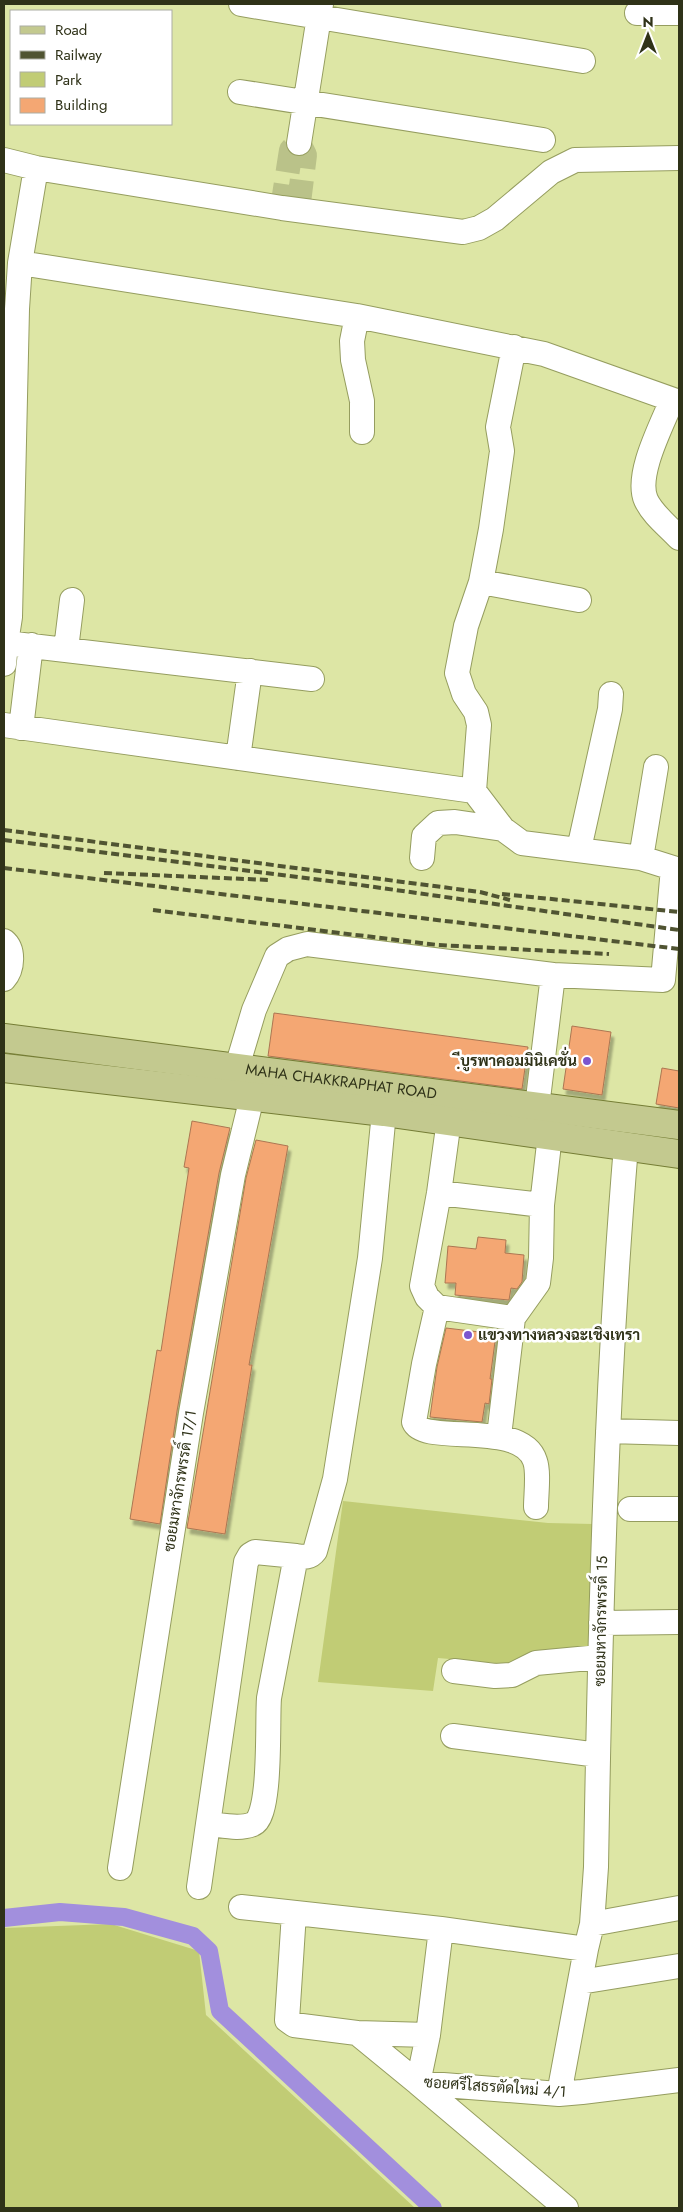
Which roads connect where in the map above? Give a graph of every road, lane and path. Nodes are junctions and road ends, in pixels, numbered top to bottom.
1 (241, 4) edge
2 (320, 10) edge
3 (637, 13) dead end
4 (679, 13) edge
5 (583, 61) dead end
6 (240, 92) dead end
7 (304, 103) junction
8 (543, 140) dead end
9 (299, 143) dead end
10 (679, 158) edge
11 (4, 160) edge
12 (36, 168) junction
13 (14, 275) edge
14 (10, 308) edge
15 (357, 316) junction
16 (514, 347) junction
17 (676, 401) edge
18 (362, 432) dead end
19 (9, 452) edge
20 (679, 538) edge
21 (481, 582) junction
22 (72, 600) dead end
23 (579, 600) dead end
24 (32, 645) junction
25 (66, 649) junction
26 (5, 654) edge
27 (250, 672) junction
28 (312, 679) dead end
29 (611, 694) dead end
30 (12, 727) edge
31 (238, 758) junction
32 (656, 767) dead end
33 (474, 790) junction
34 (503, 829) junction
35 (579, 849) junction
36 (422, 858) dead end
37 (641, 858) junction
38 (676, 869) edge
39 (4, 941) edge
40 (553, 975) junction
41 (4, 979) edge
42 (671, 980) edge
43 (4, 1038) edge
44 (237, 1067) junction
45 (4, 1068) edge
46 (252, 1097) junction
47 (537, 1107) junction
48 (384, 1112) junction
49 (449, 1120) junction
50 (679, 1125) edge
51 (550, 1135) junction
52 (626, 1146) junction
53 (679, 1154) edge
54 (439, 1193) junction
55 (542, 1205) junction
56 (437, 1307) junction
57 (512, 1318) junction
58 (608, 1431) junction
59 (679, 1432) edge
60 (499, 1436) junction
61 (536, 1507) dead end
62 (630, 1509) dead end
63 (679, 1509) edge
64 (296, 1556) junction
65 (679, 1622) edge
66 (601, 1623) junction
67 (600, 1657) junction
68 (454, 1671) dead end
69 (453, 1736) dead end
70 (598, 1755) junction
71 (208, 1824) junction
72 (120, 1868) dead end
73 (199, 1887) dead end
74 (241, 1907) dead end
75 (679, 1908) edge
76 (294, 1913) junction
77 (592, 1924) junction
78 (441, 1930) junction
79 (586, 1949) junction
80 (679, 1966) edge
81 (580, 1982) junction
82 (357, 2033) junction
83 (428, 2035) junction
84 (679, 2080) edge
85 (418, 2084) junction
86 (559, 2094) junction
87 (566, 2208) edge

1 - 2 street
2 - 5 street
2 - 7 street
3 - 4 street
6 - 7 street
7 - 8 street
7 - 9 street
10 - 12 street
11 - 12 street
12 - 13 street
13 - 14 street
13 - 15 street
14 - 19 street
15 - 16 street
15 - 18 street
16 - 17 street
16 - 21 street
17 - 20 street
19 - 26 street
21 - 23 street
21 - 33 street
22 - 25 street
24 - 25 street
24 - 26 street
24 - 30 street
25 - 27 street
27 - 28 street
27 - 31 street
29 - 35 street
30 - 31 street
31 - 33 street
32 - 37 street
33 - 34 street
34 - 35 street
34 - 36 street
35 - 37 street
37 - 38 street
38 - 42 street
39 - 41 street
40 - 42 street
40 - 44 street
40 - 47 street
43 - 44 main road, MAHA CHAKKRAPHAT ROAD
44 - 47 main road, MAHA CHAKKRAPHAT ROAD
45 - 46 main road, MAHA CHAKKRAPHAT ROAD
46 - 48 main road, MAHA CHAKKRAPHAT ROAD
46 - 72 street, ซอยมหาจักรพรรดิ์ 17/1
47 - 50 main road, MAHA CHAKKRAPHAT ROAD
48 - 49 main road, MAHA CHAKKRAPHAT ROAD
48 - 64 street
49 - 51 main road, MAHA CHAKKRAPHAT ROAD
49 - 54 street
51 - 52 main road, MAHA CHAKKRAPHAT ROAD
51 - 55 street
52 - 53 main road, MAHA CHAKKRAPHAT ROAD
52 - 58 street, ซอยมหาจักรพรรดิ์ 15
54 - 55 street
54 - 56 street
55 - 57 street
56 - 57 street
56 - 60 street
57 - 60 street
58 - 59 street
58 - 66 street, ซอยมหาจักรพรรดิ์ 15
60 - 61 street
62 - 63 street
64 - 71 street
64 - 71 street
65 - 66 street
66 - 67 street, ซอยมหาจักรพรรดิ์ 15
67 - 68 street
67 - 70 street, ซอยมหาจักรพรรดิ์ 15
69 - 70 street
70 - 77 street, ซอยมหาจักรพรรดิ์ 15
71 - 73 street
74 - 76 street
75 - 77 street
76 - 78 street
76 - 82 street
77 - 79 street, ซอยมหาจักรพรรดิ์ 15
78 - 79 street
78 - 83 street
79 - 81 street, ซอยมหาจักรพรรดิ์ 15
80 - 81 street
81 - 86 street, ซอยมหาจักรพรรดิ์ 15
82 - 83 street
82 - 85 street, ซอยศรีโสธรตัดใหม่ 4/1
83 - 85 street
84 - 86 street, ซอยศรีโสธรตัดใหม่ 4/1
85 - 86 street, ซอยศรีโสธรตัดใหม่ 4/1
85 - 87 street

